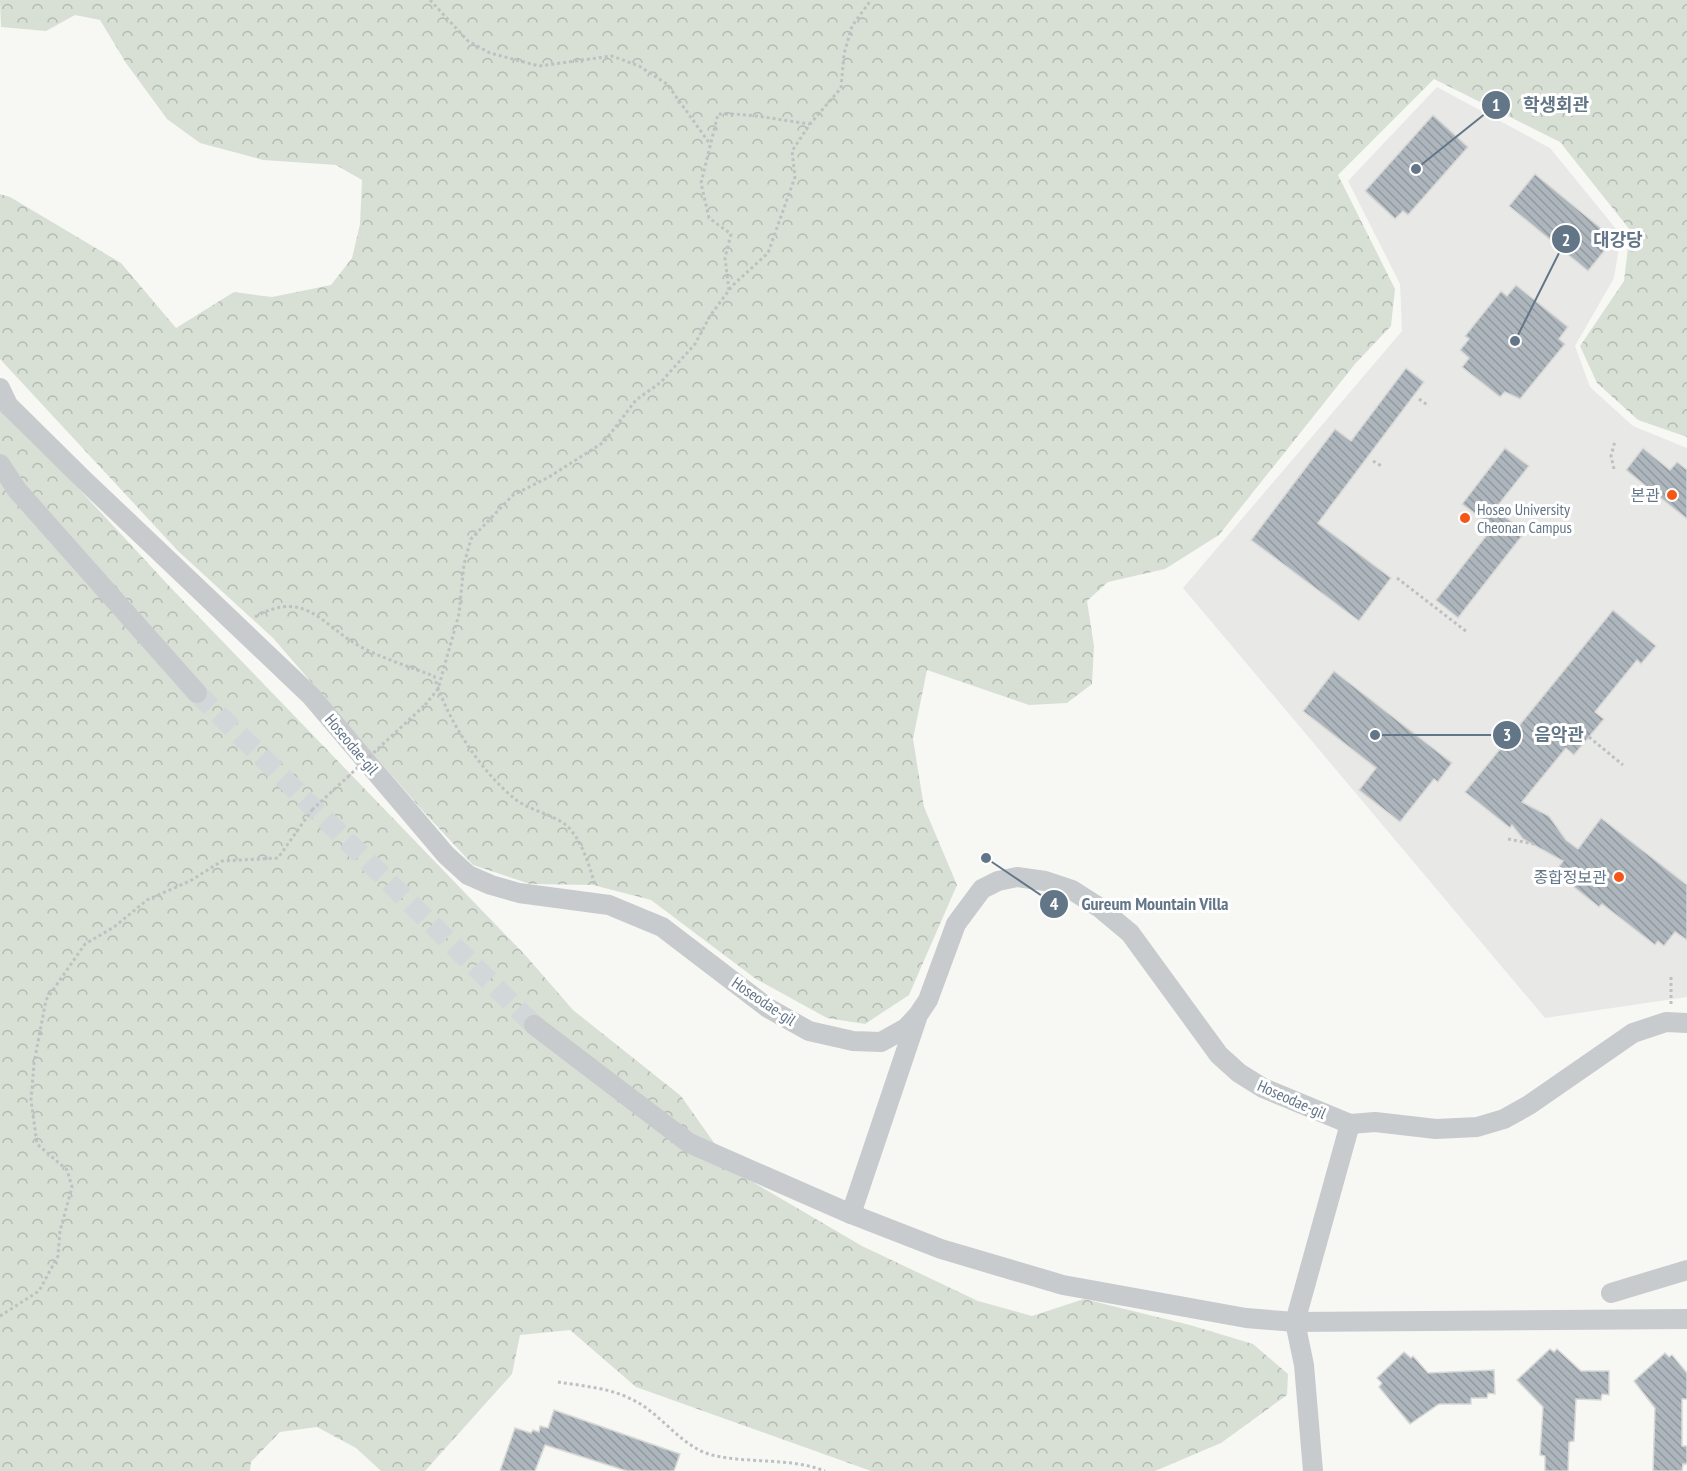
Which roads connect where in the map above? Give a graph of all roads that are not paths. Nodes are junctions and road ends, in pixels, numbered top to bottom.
1 (0, 388) edge
2 (0, 464) edge
3 (197, 693) tunnel mouth
4 (918, 1016) junction
5 (1687, 1023) edge
6 (534, 1025) tunnel mouth
7 (1350, 1124) junction
8 (851, 1214) junction
9 (1687, 1270) edge
10 (1611, 1293) dead end
11 (1687, 1319) edge
12 (1295, 1322) junction
13 (1313, 1471) edge

1 - 4 street, Hoseodae-gil
2 - 3 street
4 - 7 street, Hoseodae-gil
4 - 8 street
5 - 7 street, Hoseodae-gil
6 - 8 street
7 - 12 street
8 - 12 street
9 - 10 street
11 - 12 street
12 - 13 street

